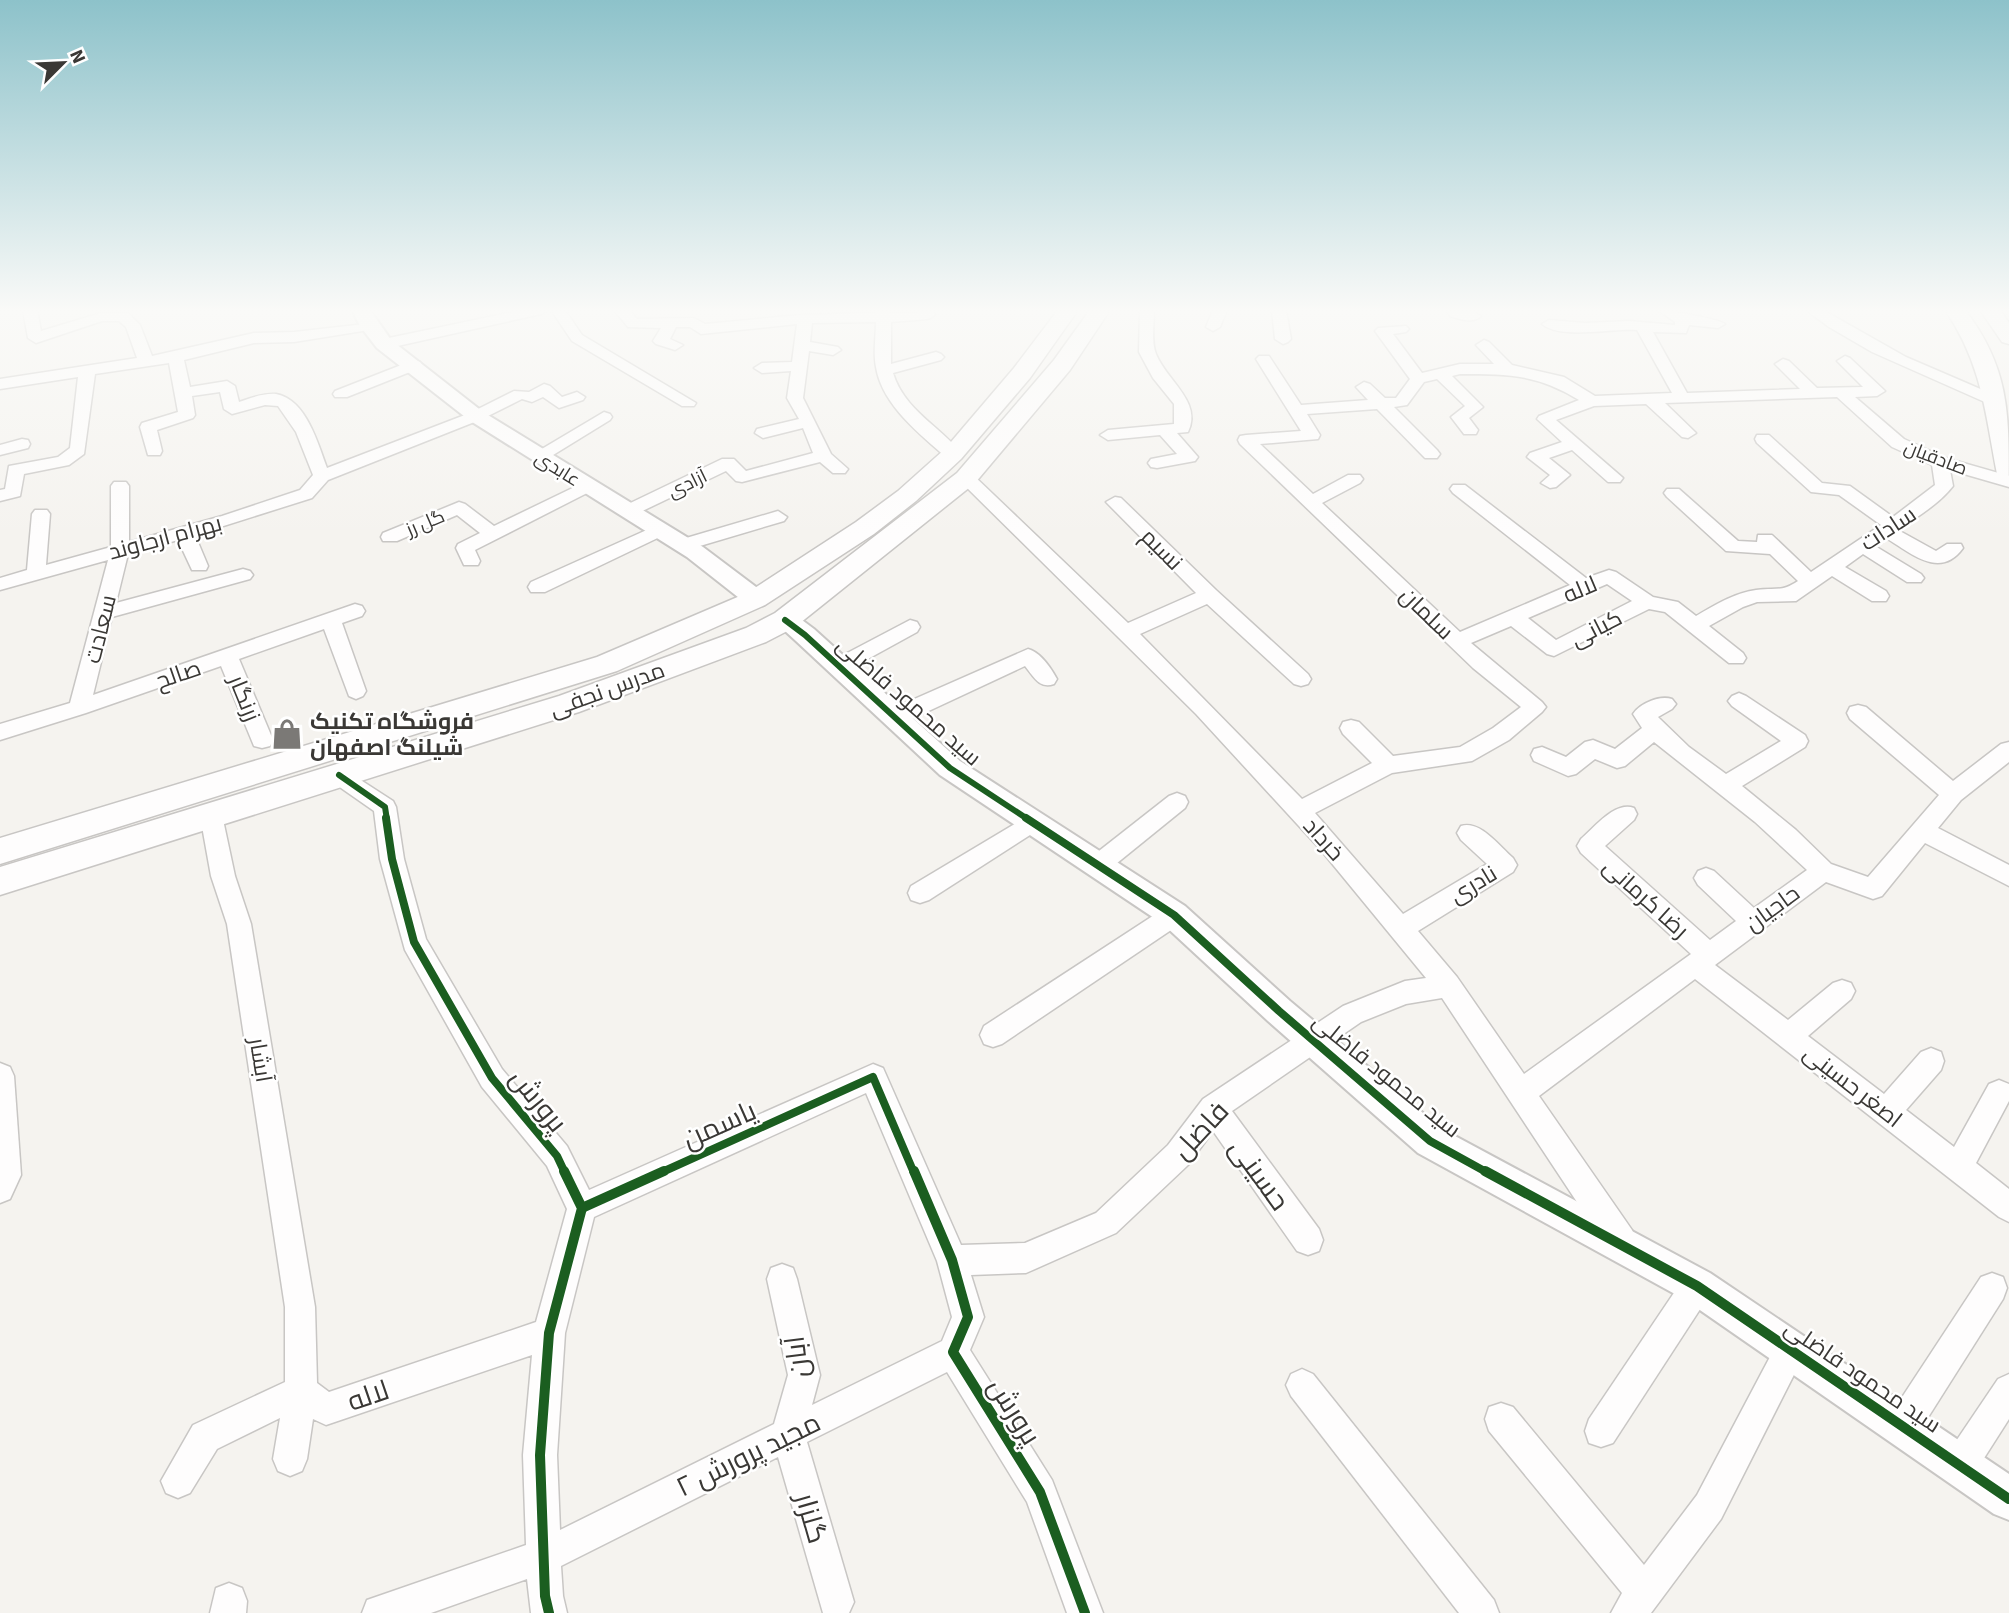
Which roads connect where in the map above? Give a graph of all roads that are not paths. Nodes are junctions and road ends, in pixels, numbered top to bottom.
1 (85, 385) edge
2 (181, 385) edge
3 (363, 385) edge
4 (439, 385) edge
5 (659, 385) edge
6 (797, 385) edge
7 (889, 385) edge
8 (1042, 385) edge
9 (1166, 385) edge
10 (1280, 385) edge
11 (1413, 385) edge
12 (1453, 385) edge
13 (1567, 385) edge
14 (1674, 385) edge
15 (1805, 385) edge
16 (1871, 385) edge
17 (1954, 385) edge
18 (1990, 385) edge
19 (1364, 387) dead end
20 (1839, 391) junction
21 (1812, 392) junction
22 (183, 393) junction
23 (341, 394) dead end
24 (1681, 396) junction
25 (1648, 397) junction
26 (1993, 400) junction
27 (1592, 401) junction
28 (688, 402) dead end
29 (1381, 405) junction
30 (1296, 410) junction
31 (476, 416) junction
32 (809, 422) junction
33 (1166, 429) junction
34 (1470, 430) dead end
35 (763, 433) dead end
36 (1688, 433) dead end
37 (1108, 435) dead end
38 (1763, 439) dead end
39 (22, 444) dead end
40 (1574, 444) junction
41 (0, 450) edge
42 (154, 451) dead end
43 (1430, 454) dead end
44 (539, 456) junction
45 (823, 456) junction
46 (1940, 462) junction
47 (1157, 463) dead end
48 (960, 466) junction
49 (839, 469) dead end
50 (2009, 474) edge
51 (334, 478) junction
52 (1614, 478) dead end
53 (1354, 479) dead end
54 (1550, 482) dead end
55 (2009, 482) edge
56 (120, 486) dead end
57 (587, 486) junction
58 (1459, 489) dead end
59 (1673, 493) dead end
60 (0, 496) edge
61 (1115, 502) dead end
62 (1310, 502) junction
63 (628, 511) junction
64 (41, 514) dead end
65 (778, 517) dead end
66 (1889, 527) junction
67 (660, 530) junction
68 (184, 532) junction
69 (493, 534) junction
70 (390, 537) dead end
71 (683, 545) junction
72 (1861, 545) junction
73 (1954, 548) dead end
74 (120, 550) junction
75 (471, 561) dead end
76 (199, 566) dead end
77 (1832, 567) junction
78 (36, 573) junction
79 (243, 575) dead end
80 (1914, 578) dead end
81 (1811, 583) junction
82 (0, 584) edge
83 (538, 587) dead end
84 (1585, 587) junction
85 (1209, 595) junction
86 (1879, 596) dead end
87 (756, 599) junction
88 (1647, 602) junction
89 (355, 611) dead end
90 (104, 613) junction
91 (1513, 617) junction
92 (331, 620) junction
93 (785, 620) junction
94 (1696, 625) junction
95 (910, 627) dead end
96 (1126, 632) junction
97 (1457, 641) junction
98 (228, 657) junction
99 (1736, 657) dead end
100 (839, 666) junction
101 (1047, 679) dead end
102 (1301, 679) dead end
103 (356, 691) dead end
104 (1739, 701) dead end
105 (1665, 704) dead end
106 (79, 708) junction
107 (1858, 713) dead end
108 (895, 717) junction
109 (1351, 728) dead end
110 (1654, 730) junction
111 (0, 732) edge
112 (262, 740) dead end
113 (2009, 750) edge
114 (1542, 755) dead end
115 (1388, 765) junction
116 (339, 775) junction
117 (1725, 786) junction
118 (1952, 794) junction
119 (1177, 802) dead end
120 (1299, 811) junction
121 (1626, 814) dead end
122 (211, 815) junction
123 (1033, 822) junction
124 (1922, 831) junction
125 (1469, 833) dead end
126 (13, 861) edge
127 (1098, 865) junction
128 (1823, 871) junction
129 (2009, 876) edge
130 (1706, 878) dead end
131 (920, 893) dead end
132 (1174, 915) junction
133 (1753, 922) junction
134 (1401, 928) junction
135 (1702, 960) junction
136 (1448, 985) junction
137 (1842, 991) dead end
138 (993, 1035) dead end
139 (1789, 1036) junction
140 (1312, 1040) junction
141 (1931, 1061) dead end
142 (0, 1076) edge
143 (1521, 1093) junction
144 (2000, 1093) dead end
145 (1213, 1108) junction
146 (1886, 1112) junction
147 (1958, 1167) junction
148 (0, 1189) edge
149 (2009, 1207) edge
150 (582, 1208) junction
151 (1308, 1240) dead end
152 (1625, 1247) junction
153 (952, 1260) junction
154 (782, 1279) dead end
155 (1697, 1286) junction
156 (1992, 1288) dead end
157 (300, 1307) joint
158 (549, 1334) junction
159 (1791, 1349) junction
160 (953, 1352) junction
161 (1302, 1385) dead end
162 (2009, 1390) edge
163 (301, 1391) junction
164 (1501, 1419) dead end
165 (1903, 1426) junction
166 (1601, 1431) dead end
167 (788, 1434) junction
168 (290, 1458) dead end
169 (1960, 1465) junction
170 (178, 1481) dead end
171 (2009, 1499) edge
172 (544, 1556) junction
173 (836, 1602) dead end
174 (1637, 1603) edge
175 (380, 1613) edge
176 (549, 1613) edge
177 (1085, 1613) edge
178 (1481, 1613) edge

1 - 60 street
2 - 22 street
3 - 23 street
4 - 31 street, عابدی
5 - 28 street
6 - 32 street
7 - 48 street, خرداد
8 - 48 main road, مدرس نجفی
9 - 33 street
10 - 30 street, سلمان
11 - 29 street
12 - 34 street
13 - 27 street
14 - 24 street
15 - 21 street
16 - 20 street
17 - 26 street
18 - 26 main road
19 - 29 street
20 - 21 street
20 - 46 street, صادقیان
21 - 24 street
22 - 42 street
22 - 51 street
24 - 25 street
25 - 27 street
25 - 36 street
26 - 50 main road
27 - 40 street
29 - 30 street
29 - 43 street
30 - 62 street, سلمان
31 - 44 street, عابدی
31 - 44 street, بهرام ارجاوند
31 - 51 street, بهرام ارجاوند
32 - 35 street
32 - 45 street
33 - 37 street
33 - 47 street
38 - 66 street
39 - 41 street
40 - 52 street
40 - 54 street
44 - 57 street, عابدی
45 - 49 street
45 - 63 street, آزادی
46 - 55 street, صادقیان
46 - 66 street, سادات
48 - 87 main road, مدرس نجفی
48 - 93 main road, مدرس نجفی
48 - 96 street, خرداد
51 - 68 street, بهرام ارجاوند
53 - 62 street
56 - 74 street, سعادت
57 - 63 street, عابدی
57 - 69 street
58 - 84 street
59 - 81 street
61 - 85 street, نسیم
62 - 97 street, سلمان
63 - 67 street, عابدی
64 - 78 street
65 - 71 street
66 - 72 street, سادات
66 - 73 street
67 - 71 street, عابدی
67 - 83 street
68 - 74 street, بهرام ارجاوند
68 - 76 street
69 - 70 street, گل رز
69 - 75 street
71 - 87 street, عابدی
72 - 77 street, سادات
72 - 80 street
74 - 78 street, بهرام ارجاوند
74 - 90 street, سعادت
77 - 81 street, سادات
77 - 86 street
78 - 82 street, بهرام ارجاوند
79 - 90 street
81 - 94 street, سادات
84 - 88 street, لاله
84 - 91 street, لاله
85 - 96 street, نسیم
85 - 102 street, نسیم
87 - 126 main road, مدرس نجفی
88 - 91 street, کیانی
88 - 94 street, لاله
89 - 92 street, صالح
90 - 106 street, سعادت
91 - 97 street, لاله
92 - 98 street, صالح
92 - 103 street
93 - 100 street, سید محمود فاضلی
93 - 116 main road, مدرس نجفی
94 - 99 street, لاله
95 - 100 street
96 - 120 street, خرداد
97 - 115 street, سلمان
98 - 106 street, صالح
98 - 112 street, زرنگار
100 - 108 street, سید محمود فاضلی
101 - 108 street
104 - 117 street
105 - 110 street
106 - 111 street, صالح
107 - 118 street
108 - 123 street, سید محمود فاضلی
109 - 115 street
110 - 114 street
110 - 117 street
113 - 118 street, حاجیان
115 - 120 street, سلمان
116 - 122 main road, مدرس نجفی
116 - 150 street, پرورش
117 - 128 street
118 - 124 street, حاجیان
119 - 127 street
120 - 134 street, خرداد
121 - 135 street, رضا کرمانی
122 - 126 main road, مدرس نجفی
122 - 157 street, آبشار
123 - 127 street, سید محمود فاضلی
123 - 131 street
124 - 128 street, حاجیان
124 - 129 street
125 - 134 street, نادری
127 - 132 street, سید محمود فاضلی
128 - 133 street, حاجیان
130 - 133 street
132 - 138 street
132 - 140 street, سید محمود فاضلی
133 - 135 street, حاجیان
134 - 136 street, خرداد
135 - 139 street, اصغر حسینی
135 - 143 street, حاجیان
136 - 140 street, فاضل
136 - 143 street, خرداد
137 - 139 street
139 - 146 street, اصغر حسینی
140 - 145 street, فاضل
140 - 152 street, سید محمود فاضلی
141 - 146 street
142 - 148 street
143 - 152 street, خرداد
144 - 147 street
145 - 151 street, حسینی
145 - 153 street, فاضل
146 - 147 street, اصغر حسینی
147 - 149 street, اصغر حسینی
150 - 153 street, یاسمن
150 - 158 street
152 - 155 street, سید محمود فاضلی
153 - 160 street
154 - 167 street, آبان
155 - 159 street, سید محمود فاضلی
155 - 166 street
156 - 165 street
157 - 163 street
158 - 163 street, لاله
158 - 172 street
159 - 165 street, سید محمود فاضلی
159 - 174 street
160 - 167 street, مجید پرورش ۲
160 - 177 street, پرورش
161 - 178 street
162 - 169 street
163 - 168 street
163 - 170 street
164 - 174 street
165 - 169 street, سید محمود فاضلی
167 - 172 street, مجید پرورش ۲
167 - 173 street, گلزار
169 - 171 street, سید محمود فاضلی
172 - 175 street, مجید پرورش ۲
172 - 176 street

